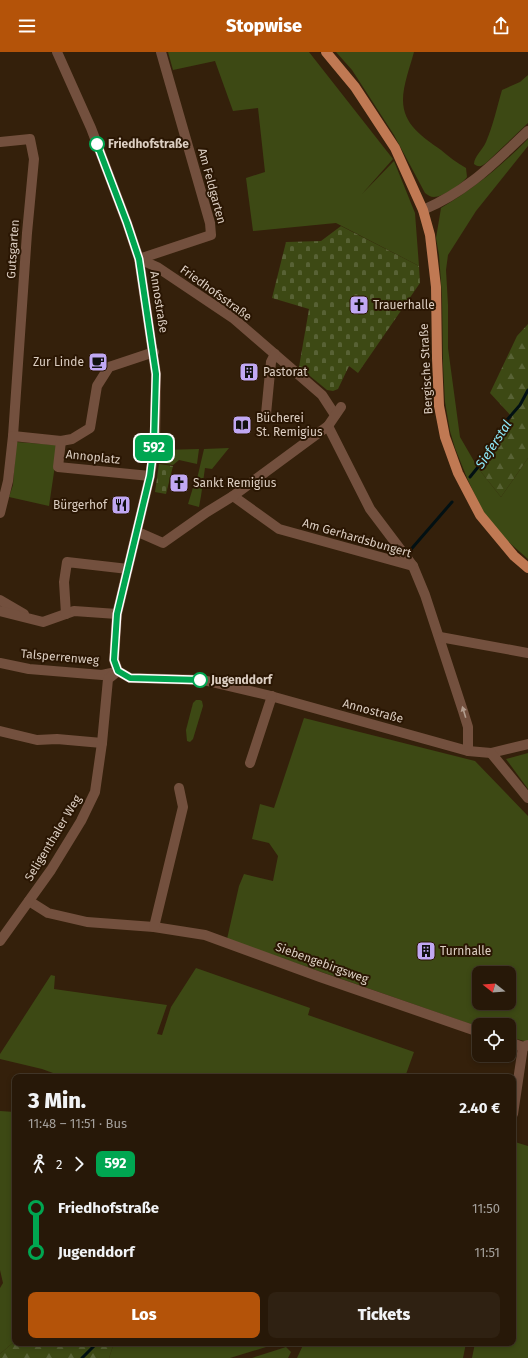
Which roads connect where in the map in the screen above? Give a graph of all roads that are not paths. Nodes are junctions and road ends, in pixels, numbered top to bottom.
1 (57, 52) edge
2 (161, 52) edge
3 (326, 52) edge
4 (528, 131) edge
5 (0, 142) edge
6 (423, 210) junction
7 (139, 259) junction
8 (154, 352) junction
9 (275, 354) junction
10 (266, 414) dead end
11 (328, 426) junction
12 (13, 436) junction
13 (61, 441) junction
14 (150, 476) junction
15 (233, 496) junction
16 (0, 513) edge
17 (138, 532) junction
18 (413, 566) junction
19 (528, 568) edge
20 (128, 569) junction
21 (0, 600) edge
22 (0, 611) edge
23 (66, 614) junction
24 (117, 614) junction
25 (32, 620) junction
26 (440, 638) junction
27 (528, 653) edge
28 (0, 663) edge
29 (118, 671) junction
30 (272, 696) junction
31 (0, 731) edge
32 (102, 743) junction
33 (528, 744) edge
34 (468, 751) junction
35 (491, 753) junction
36 (250, 763) dead end
37 (179, 788) dead end
38 (528, 798) edge
39 (29, 901) junction
40 (154, 927) junction
41 (0, 941) edge
42 (472, 1030) edge
43 (516, 1044) edge
44 (526, 1046) edge
45 (516, 1098) edge

1 - 7 street, Annostraße
2 - 7 street, Am Feldgarten
3 - 6 main road, Bergische Straße
4 - 6 street
5 - 12 street, Gutsgarten
6 - 19 main road, Bergische Straße
7 - 8 street, Annostraße
7 - 9 street, Friedhofsstraße
8 - 13 street
8 - 14 street, Annostraße
9 - 10 street
9 - 11 street, Friedhofsstraße
11 - 15 street
11 - 18 street
12 - 13 street
12 - 16 street, Gutsgarten
13 - 14 street, Annoplatz
14 - 17 street, Annostraße
15 - 17 street
15 - 18 street, Am Gerhardsbungert
17 - 20 street, Annostraße
18 - 26 street, Am Gerhardsbungert
20 - 23 street
20 - 24 street, Annostraße
21 - 25 street
22 - 25 street
23 - 24 street
23 - 25 street
24 - 29 street, Annostraße
26 - 27 street
34 -> 26 street, Am Gerhardsbungert
28 - 29 street, Talsperrenweg
29 - 30 street, Annostraße
29 - 32 street, Seligenthaler Weg
30 - 34 street, Annostraße
30 - 36 street
31 - 32 street
32 - 39 street, Seligenthaler Weg
33 - 35 street, Annostraße
34 - 35 street, Annostraße
35 - 38 street
37 - 40 street
39 - 40 street, Siebengebirgsweg
39 - 41 street, Seligenthaler Weg
40 - 42 street, Siebengebirgsweg
43 - 44 street
44 - 45 street

